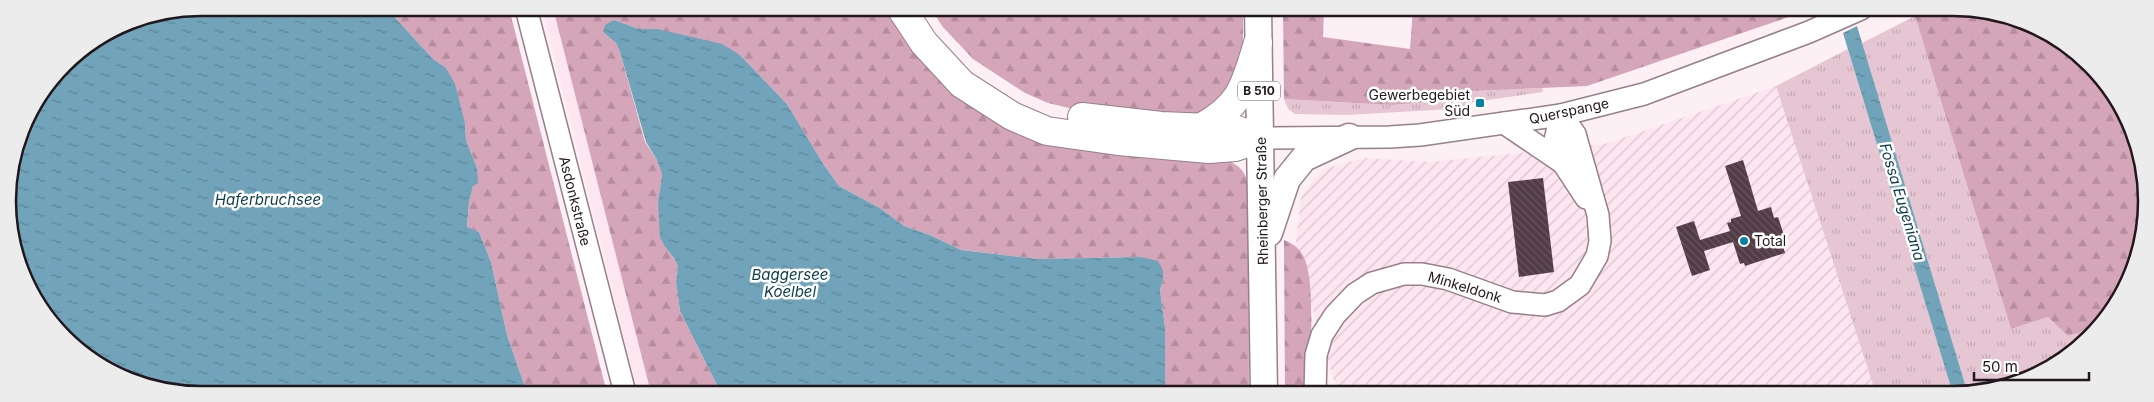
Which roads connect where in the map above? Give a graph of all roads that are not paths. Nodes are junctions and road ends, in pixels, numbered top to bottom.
1 (528, 16) edge
2 (906, 16) edge
3 (925, 16) edge
4 (1258, 16) edge
5 (1845, 16) edge
6 (1258, 43) junction
7 (1561, 115) junction
8 (1504, 123) junction
9 (1202, 127) junction
10 (1349, 137) junction
11 (1260, 138) junction
12 (1563, 163) junction
13 (1598, 215) junction
14 (1263, 252) junction
15 (623, 386) edge
16 (1264, 386) edge
17 (1315, 386) edge

1 - 15 street, Asdonkstraße
2 - 11 highway
3 - 9 highway
4 - 6 main road, Rheinberger Straße / B 510
5 - 7 street, Querspange
6 - 9 highway
6 - 11 main road, Rheinberger Straße / B 510
7 - 8 street, Querspange
7 - 12 street, Minkeldonk
7 - 13 street, Minkeldonk
8 - 10 street, Querspange
8 - 12 street
9 - 11 highway
10 - 11 street, Querspange
10 - 14 main road
11 - 14 main road, Rheinberger Straße
12 - 13 street, Minkeldonk
13 - 17 street, Minkeldonk
14 - 16 main road, Rheinberger Straße

